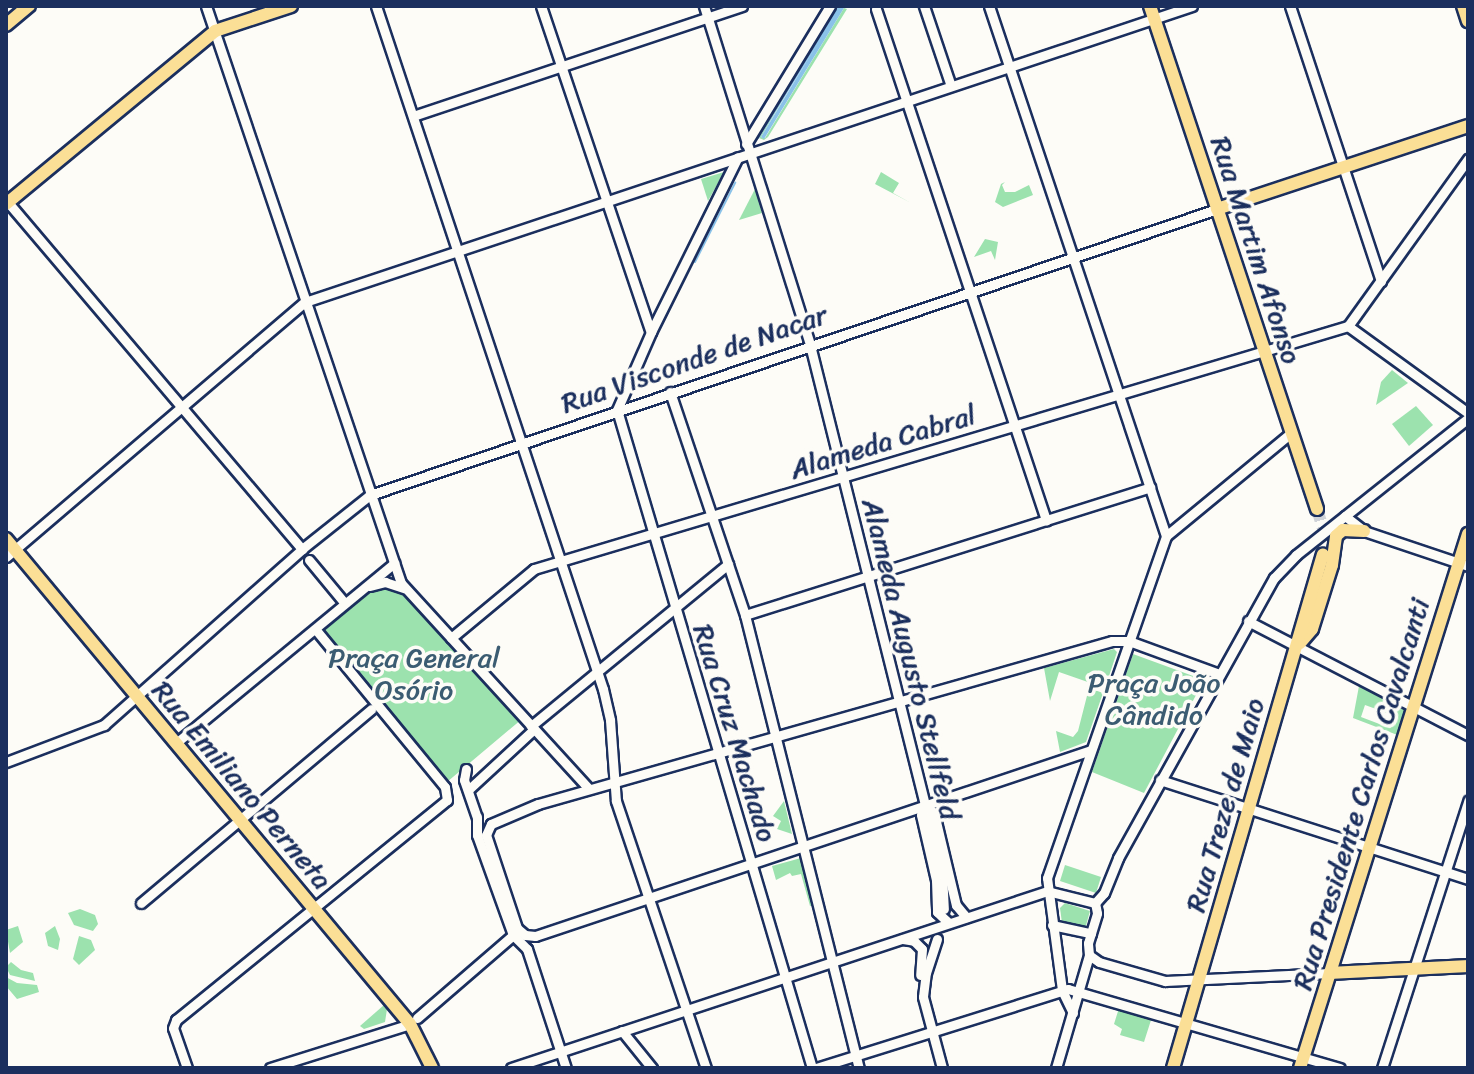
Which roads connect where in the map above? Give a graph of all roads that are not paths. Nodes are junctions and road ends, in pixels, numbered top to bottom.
1 (29, 6) edge
2 (206, 6) edge
3 (291, 6) edge
4 (376, 6) edge
5 (541, 6) edge
6 (704, 6) edge
7 (742, 6) edge
8 (830, 6) edge
9 (924, 6) edge
10 (989, 6) edge
11 (1192, 6) edge
12 (1290, 6) edge
13 (1463, 6) edge
14 (876, 9) dead end
15 (1152, 12) edge
16 (708, 17) junction
17 (1468, 21) edge
18 (6, 25) edge
19 (215, 31) junction
20 (561, 66) junction
21 (1009, 67) junction
22 (951, 86) junction
23 (907, 101) junction
24 (413, 116) junction
25 (1468, 126) edge
26 (747, 141) junction
27 (751, 153) junction
28 (738, 157) junction
29 (1468, 159) edge
30 (1343, 167) junction
31 (606, 201) junction
32 (7, 202) edge
33 (1217, 209) junction
34 (458, 251) junction
35 (1073, 257) junction
36 (1381, 281) junction
37 (970, 292) junction
38 (305, 302) junction
39 (1348, 326) junction
40 (651, 332) junction
41 (810, 345) junction
42 (1265, 351) junction
43 (670, 392) junction
44 (1119, 395) junction
45 (181, 408) junction
46 (617, 410) junction
47 (1468, 415) edge
48 (1015, 426) junction
49 (1292, 432) junction
50 (521, 443) junction
51 (843, 477) junction
52 (1150, 487) junction
53 (370, 495) junction
54 (1317, 509) tunnel mouth
55 (712, 516) junction
56 (1345, 516) junction
57 (1046, 520) junction
58 (1364, 531) junction
59 (652, 534) junction
60 (1468, 534) edge
61 (1166, 536) junction
62 (9, 549) edge
63 (302, 549) junction
64 (1323, 554) tunnel mouth
65 (309, 560) dead end
66 (561, 561) junction
67 (394, 563) junction
68 (728, 564) junction
69 (1463, 565) edge
70 (868, 576) junction
71 (367, 588) junction
72 (404, 588) junction
73 (343, 601) dead end
74 (674, 609) junction
75 (745, 615) junction
76 (1248, 621) junction
77 (316, 630) junction
78 (451, 638) junction
79 (1129, 641) junction
80 (1297, 646) junction
81 (597, 672) junction
82 (1219, 674) junction
83 (135, 694) junction
84 (899, 701) junction
85 (1414, 707) junction
86 (371, 709) dead end
87 (532, 728) junction
88 (1468, 735) edge
89 (775, 736) junction
90 (176, 743) junction
91 (1091, 750) junction
92 (718, 753) junction
93 (6, 762) edge
94 (466, 769) dead end
95 (1160, 780) junction
96 (614, 782) junction
97 (589, 789) junction
98 (468, 790) junction
99 (1468, 801) edge
100 (926, 806) junction
101 (1249, 809) junction
102 (240, 820) junction
103 (803, 847) junction
104 (1369, 848) junction
105 (751, 864) junction
106 (1445, 872) junction
107 (1468, 879) edge
108 (1047, 891) junction
109 (649, 898) junction
110 (141, 903) dead end
111 (1095, 903) junction
112 (313, 907) junction
113 (944, 909) dead end
114 (966, 917) junction
115 (949, 923) junction
116 (1052, 925) junction
117 (1091, 933) junction
118 (516, 939) junction
119 (898, 939) junction
120 (937, 939) dead end
121 (1089, 955) junction
122 (832, 961) junction
123 (1468, 966) edge
124 (1414, 969) junction
125 (1330, 973) junction
126 (785, 977) junction
127 (1199, 980) junction
128 (1062, 990) junction
129 (1080, 990) junction
130 (686, 1010) junction
131 (1073, 1013) junction
132 (413, 1021) junction
133 (1187, 1022) junction
134 (931, 1030) junction
135 (622, 1031) junction
136 (560, 1052) junction
137 (855, 1053) junction
138 (310, 1055) junction
139 (1302, 1062) edge
140 (187, 1068) edge
141 (270, 1068) edge
142 (314, 1068) edge
143 (432, 1068) edge
144 (511, 1068) edge
145 (566, 1068) edge
146 (652, 1068) edge
147 (706, 1068) edge
148 (814, 1068) edge
149 (859, 1068) edge
150 (942, 1068) edge
151 (1056, 1068) edge
152 (1173, 1068) edge
153 (1340, 1068) edge
154 (1382, 1068) edge

1 - 18 main road
2 - 19 street
3 - 19 main road
4 - 24 street
5 - 20 street
6 - 16 street, Alameda Augusto Stellfeld
7 - 16 street
8 - 26 street
9 - 22 street
10 - 21 street
11 - 15 street
12 - 30 street
13 - 17 main road
14 - 23 street
15 - 21 street
15 - 33 main road, Rua Martim Afonso
16 - 20 street
16 - 26 street, Alameda Augusto Stellfeld
19 - 32 main road
19 - 38 street
20 - 24 street
20 - 31 street
21 - 22 street
21 - 35 street
22 - 23 street
23 - 27 street
23 - 37 street
24 - 34 street
25 - 30 main road, Rua Visconde de Nacar
26 - 27 street, Alameda Augusto Stellfeld
26 - 28 street
27 - 28 street
27 - 41 street, Alameda Augusto Stellfeld
28 - 31 street
28 - 40 street
29 - 36 street
30 - 33 main road, Rua Visconde de Nacar
30 - 36 street
31 - 34 street
31 - 40 street
32 - 45 street
33 - 35 street, Rua Visconde de Nacar
33 - 42 main road, Rua Martim Afonso
34 - 38 street
34 - 50 street
35 - 37 street, Rua Visconde de Nacar
35 - 44 street
36 - 39 street
37 - 41 street, Rua Visconde de Nacar
37 - 48 street
38 - 45 street
38 - 53 street
39 - 42 street, Alameda Cabral
39 - 47 street
40 - 46 street
41 - 43 street, Rua Visconde de Nacar
41 - 51 street, Alameda Augusto Stellfeld
42 - 44 street, Alameda Cabral
42 - 49 main road, Rua Martim Afonso
43 - 46 street, Rua Visconde de Nacar
43 - 55 street
44 - 48 street, Alameda Cabral
44 - 52 street
45 - 62 street
45 - 63 street
46 - 50 street, Rua Visconde de Nacar
46 - 59 street, Rua Cruz Machado
47 - 56 street
48 - 51 street, Alameda Cabral
48 - 57 street
49 - 54 main road, Rua Martim Afonso
49 - 61 street
50 - 53 street, Rua Visconde de Nacar
50 - 66 street
51 - 55 street, Alameda Cabral
51 - 70 street, Alameda Augusto Stellfeld
52 - 57 street
52 - 61 street
53 - 63 street, Rua Visconde de Nacar
53 - 67 street
55 - 59 street, Alameda Cabral
55 - 68 street
56 - 58 street
56 - 76 street
57 - 70 street
58 - 69 street
58 - 80 main road
59 - 66 street, Alameda Cabral
59 - 74 street, Rua Cruz Machado
60 - 69 main road, Rua Presidente Carlos Cavalcanti
61 - 79 street
62 - 83 main road, Rua Emiliano Perneta
63 - 83 street, Rua Visconde de Nacar
64 - 80 main road, Rua Treze de Maio
65 - 73 street
66 - 78 street, Alameda Cabral
66 - 81 street
67 - 71 street
67 - 72 street
68 - 74 street
68 - 75 street
69 - 85 main road, Rua Presidente Carlos Cavalcanti
70 - 75 street
70 - 84 street, Alameda Augusto Stellfeld
71 - 72 street
71 - 77 street
72 - 78 street
74 - 81 street
74 - 92 street, Rua Cruz Machado
75 - 89 street
76 - 80 street
76 - 82 street
77 - 90 street
77 - 112 street
78 - 87 street
79 - 82 street
79 - 84 street
79 - 91 street
80 - 85 street
80 - 101 main road, Rua Treze de Maio
81 - 87 street
81 - 96 street
82 - 95 street
83 - 90 main road, Rua Emiliano Perneta
83 - 93 street, Rua Visconde de Nacar
84 - 89 street
84 - 100 street, Alameda Augusto Stellfeld
85 - 88 street
85 - 104 main road, Rua Presidente Carlos Cavalcanti
86 - 102 street
87 - 97 street
87 - 98 street
89 - 92 street
89 - 103 street
90 - 102 main road, Rua Emiliano Perneta
91 - 100 street
91 - 108 street
92 - 96 street
92 - 105 street, Rua Cruz Machado
94 - 98 street
95 - 101 street
95 - 111 street
96 - 97 street
96 - 109 street
97 - 109 street
98 - 118 street
99 - 106 street
100 - 103 street
100 - 113 street, Alameda Augusto Stellfeld
100 - 114 street
100 - 115 street
101 - 104 street
101 - 127 main road, Rua Treze de Maio
102 - 110 street
102 - 112 main road, Rua Emiliano Perneta
103 - 105 street
103 - 122 street
104 - 106 street
104 - 125 main road, Rua Presidente Carlos Cavalcanti
105 - 109 street
105 - 126 street, Rua Cruz Machado
106 - 107 street
106 - 124 street
108 - 111 street
108 - 114 street
108 - 116 street
109 - 130 street
111 - 117 street
112 - 132 main road, Rua Emiliano Perneta
112 - 140 street
114 - 115 street
115 - 119 street
116 - 117 street
116 - 128 street
117 - 121 street
118 - 132 street
118 - 136 street
119 - 122 street
119 - 134 street
120 - 134 street
121 - 127 street
121 - 129 street
122 - 126 street
122 - 137 street
123 - 124 main road
124 - 125 main road
124 - 154 street
125 - 127 street
125 - 139 main road, Rua Presidente Carlos Cavalcanti
126 - 130 street
126 - 148 street, Rua Cruz Machado
127 - 133 main road, Rua Treze de Maio
128 - 129 street
128 - 131 street
128 - 134 street
129 - 131 street
129 - 133 street
130 - 135 street
130 - 147 street
131 - 151 street
132 - 138 street
132 - 143 main road, Rua Emiliano Perneta
133 - 139 street
133 - 152 main road, Rua Treze de Maio
134 - 137 street
134 - 150 street
135 - 136 street
135 - 146 street
136 - 144 street
136 - 145 street
137 - 148 street
137 - 149 street
138 - 141 street
138 - 142 street
139 - 153 street

